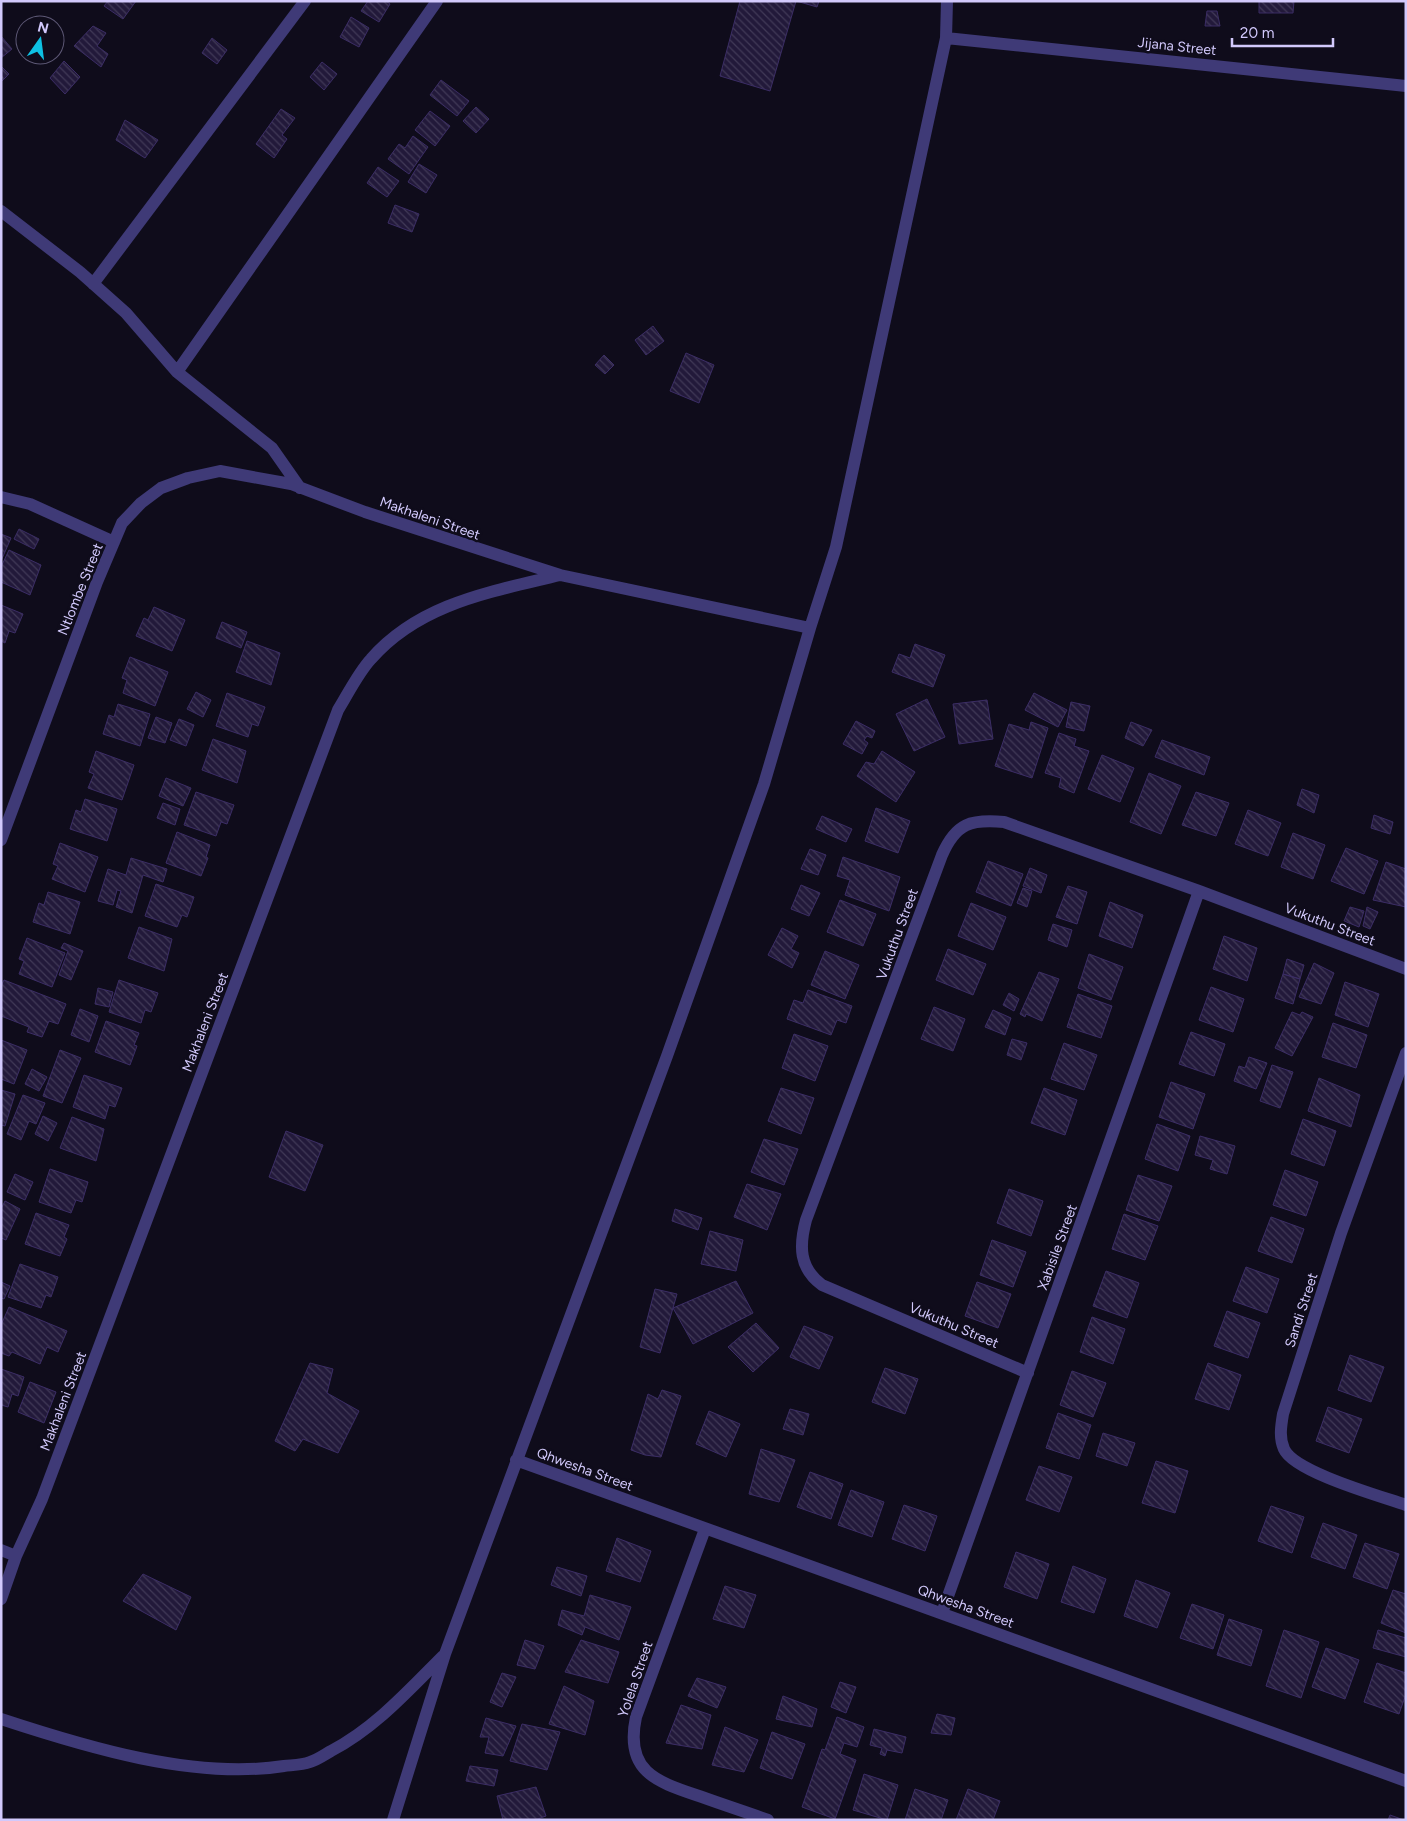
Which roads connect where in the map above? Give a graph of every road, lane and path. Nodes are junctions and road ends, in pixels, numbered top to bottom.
1 (305, 1) edge
2 (437, 1) edge
3 (947, 1) edge
4 (946, 38) junction
5 (1406, 86) edge
6 (1, 211) edge
7 (93, 284) junction
8 (177, 372) junction
9 (295, 486) junction
10 (1, 497) edge
11 (114, 542) junction
12 (560, 575) junction
13 (810, 628) junction
14 (1, 840) edge
15 (1199, 891) junction
16 (1406, 969) edge
17 (1406, 1053) edge
18 (1028, 1373) junction
19 (516, 1460) junction
20 (1406, 1505) edge
21 (706, 1529) junction
22 (1, 1550) edge
23 (16, 1556) junction
24 (1, 1599) edge
25 (942, 1612) junction
26 (445, 1654) junction
27 (1, 1719) edge
28 (1406, 1781) edge
29 (393, 1820) edge
30 (768, 1820) edge

1 - 7 street
2 - 8 street
3 - 4 street
4 - 5 street, Jijana Street
4 - 13 street
6 - 7 street
7 - 8 street
8 - 9 street
9 - 11 street, Ntlombe Street
9 - 12 street, Makhaleni Street
10 - 11 street
11 - 14 street, Ntlombe Street
12 - 13 street, Makhaleni Street
12 - 23 street, Makhaleni Street
13 - 19 street
15 - 16 street, Vukuthu Street
15 - 18 street, Xabisile Street
15 - 18 street, Vukuthu Street
17 - 20 street, Sandi Street
18 - 25 street, Xabisile Street
19 - 21 street, Qhwesha Street
19 - 26 street
21 - 25 street, Qhwesha Street
21 - 30 street, Yolela Street
22 - 23 street
23 - 24 street, Makhaleni Street
25 - 28 street, Qhwesha Street
26 - 27 street
26 - 29 street

